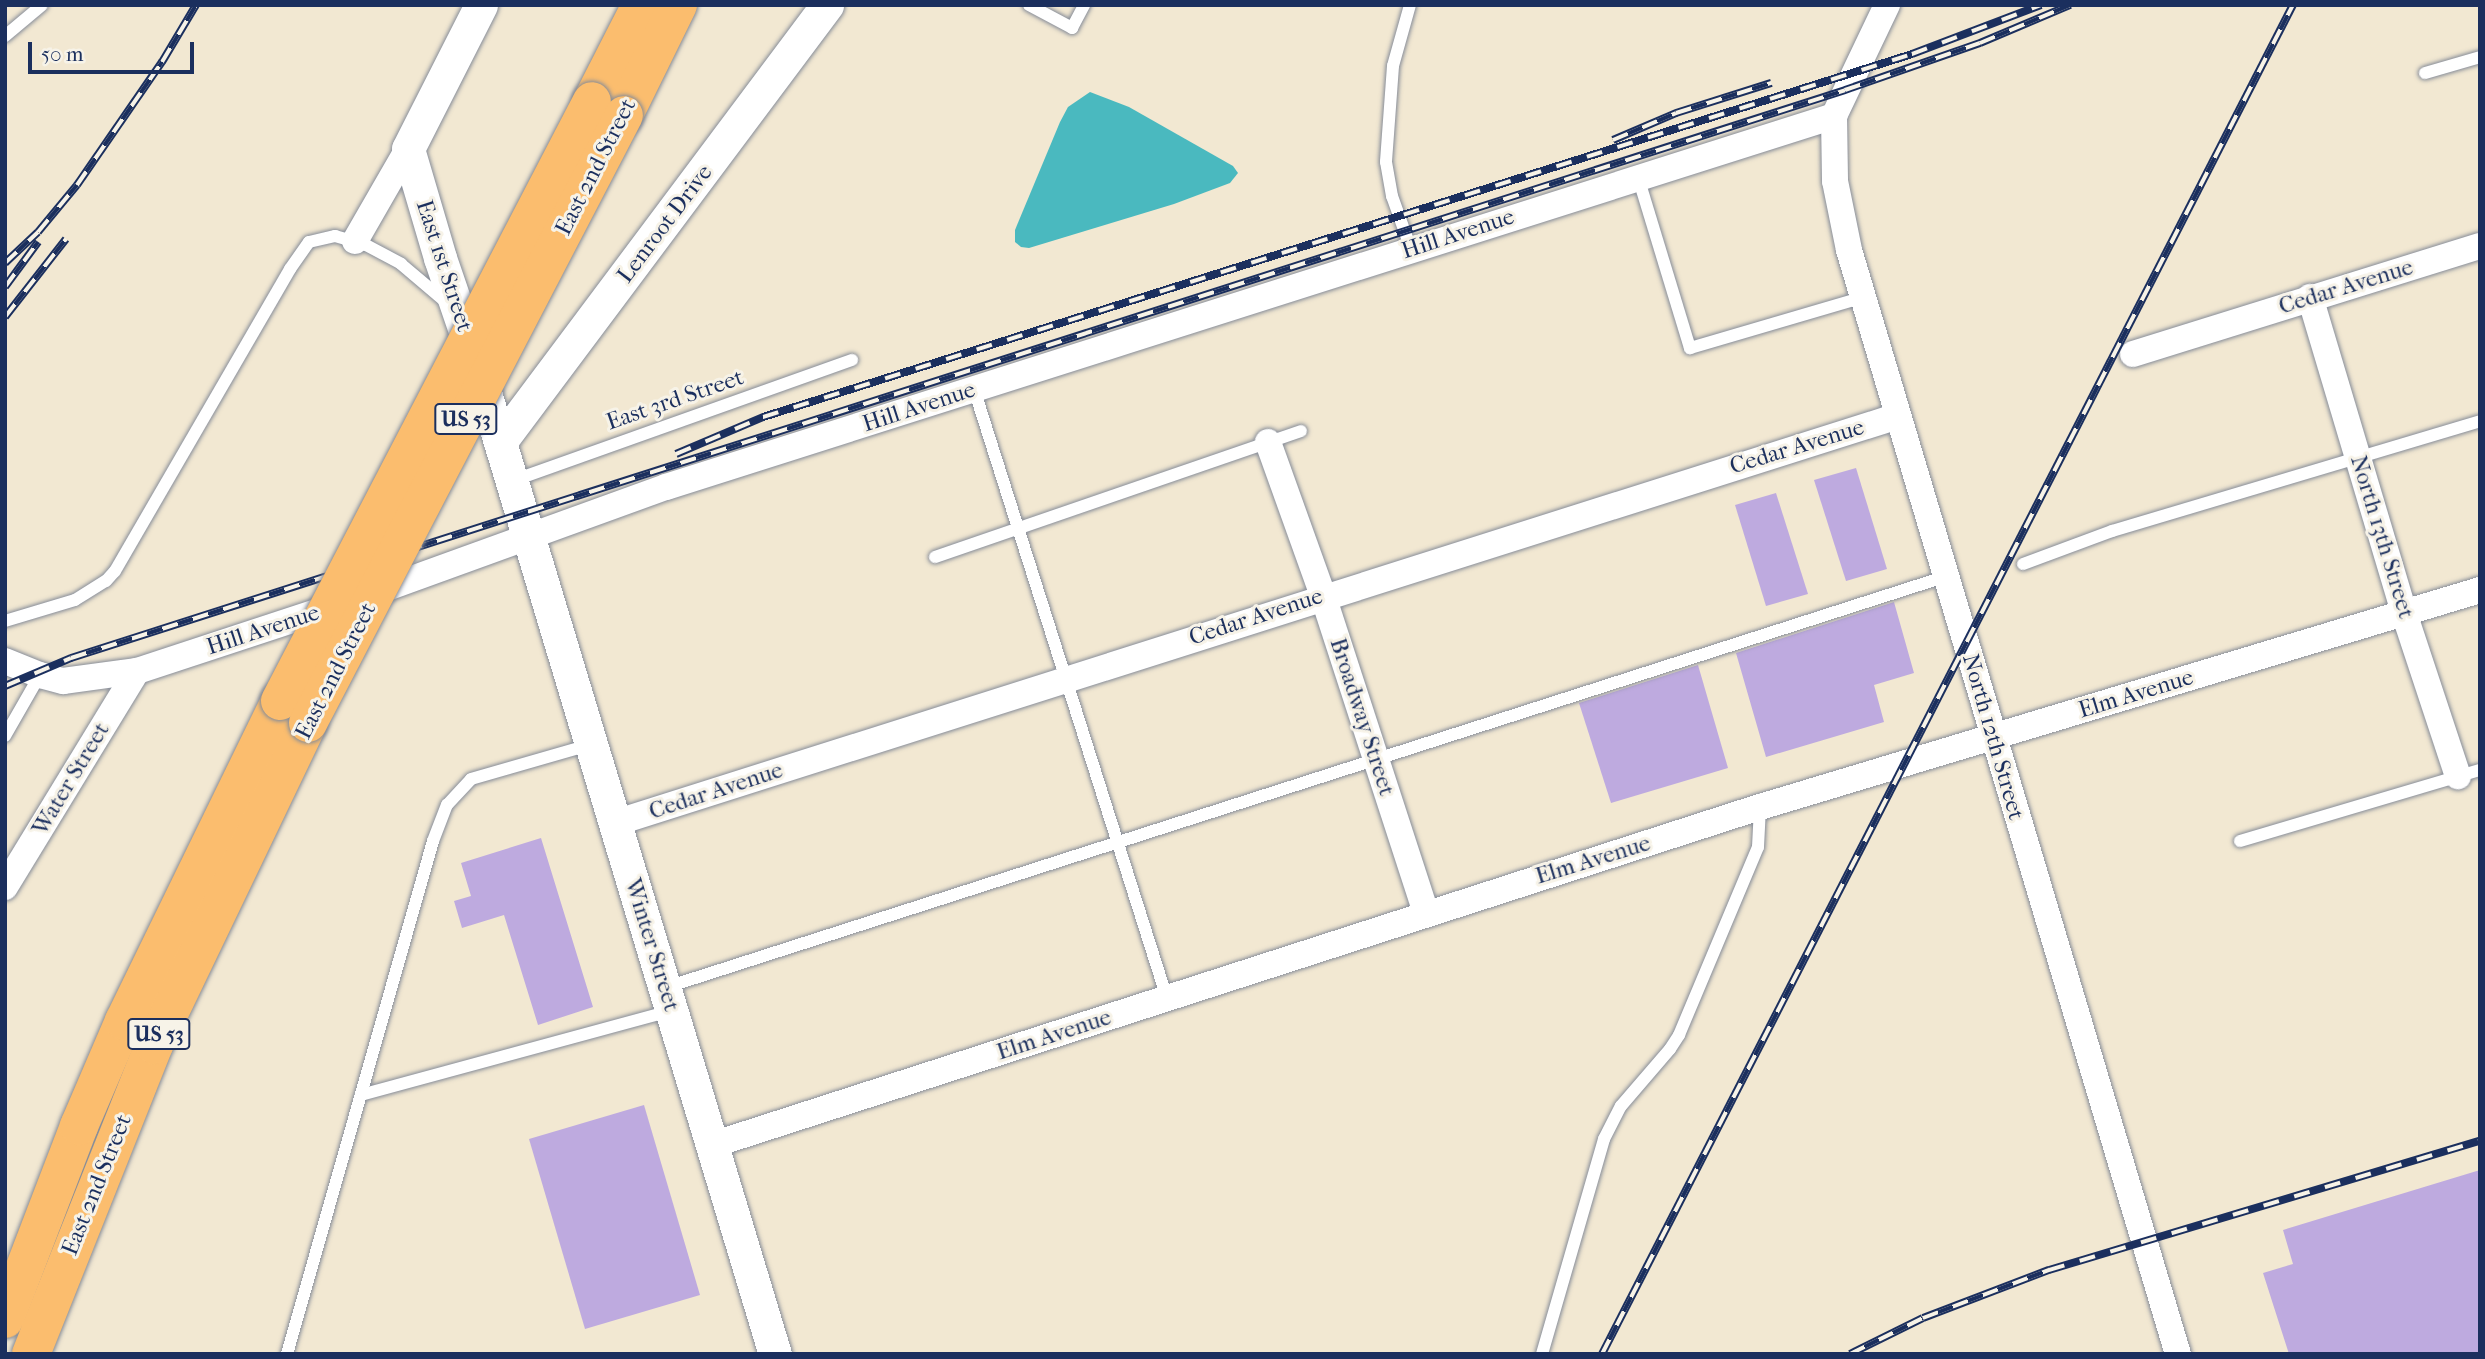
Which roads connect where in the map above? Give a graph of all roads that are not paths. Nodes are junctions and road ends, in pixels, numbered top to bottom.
1 (43, 5) edge
2 (481, 5) edge
3 (641, 5) edge
4 (678, 5) edge
5 (827, 5) edge
6 (1029, 5) edge
7 (1084, 5) edge
8 (1410, 5) edge
9 (1887, 5) edge
10 (5, 36) edge
11 (2480, 57) edge
12 (2425, 73) dead end
13 (608, 108) junction
14 (1835, 116) junction
15 (408, 149) junction
16 (1638, 177) junction
17 (355, 241) junction
18 (2480, 246) edge
19 (1411, 249) junction
20 (2310, 297) junction
21 (1861, 298) junction
22 (459, 314) junction
23 (2133, 354) dead end
24 (852, 360) dead end
25 (974, 389) junction
26 (1898, 416) junction
27 (2480, 421) edge
28 (1301, 431) dead end
29 (500, 442) junction
30 (1268, 442) junction
31 (2358, 457) junction
32 (512, 481) junction
33 (1018, 528) junction
34 (529, 537) junction
35 (935, 557) dead end
36 (2023, 564) dead end
37 (1947, 576) junction
38 (2480, 590) edge
39 (1323, 596) junction
40 (2404, 613) junction
41 (5, 621) edge
42 (5, 661) edge
43 (137, 671) junction
44 (40, 676) junction
45 (1066, 677) junction
46 (294, 712) junction
47 (5, 736) edge
48 (1992, 737) junction
49 (591, 744) junction
50 (1376, 758) junction
51 (2469, 773) edge
52 (1760, 807) junction
53 (615, 823) junction
54 (2240, 841) dead end
55 (1118, 843) junction
56 (5, 887) edge
57 (1426, 913) junction
58 (1167, 998) junction
59 (668, 1000) junction
60 (361, 1095) junction
61 (712, 1144) junction
62 (5, 1319) edge
63 (30, 1354) edge
64 (287, 1354) edge
65 (775, 1354) edge
66 (1542, 1354) edge
67 (2178, 1354) edge

1 - 10 lane
2 - 15 street
3 - 13 highway, East 2nd Street / US 53
4 - 13 highway, East 2nd Street / US 53
5 - 29 street, Lenroot Drive
6 - 7 lane
8 - 19 lane
9 - 14 street
11 - 12 lane
13 - 46 highway, East 2nd Street / US 53, bridge
14 - 16 street, Hill Avenue
14 - 21 street, North 12th Street
15 - 17 street
15 - 22 street, East 1st Street
16 - 19 street, Hill Avenue
16 - 21 lane
17 - 22 lane
17 - 41 lane
18 - 20 street, Cedar Avenue
19 - 25 street, Hill Avenue
20 - 23 street, Cedar Avenue
20 - 31 street, North 13th Street
21 - 26 street, North 12th Street
22 - 29 street, East 1st Street
24 - 32 lane, East 3rd Street
25 - 33 lane
25 - 34 street, Hill Avenue
26 - 37 street, North 12th Street
26 - 39 street, Cedar Avenue
27 - 31 lane
28 - 30 lane
29 - 32 street, East 1st Street
30 - 33 lane
30 - 39 street, Broadway Street
31 - 36 lane
31 - 40 street, North 13th Street
32 - 34 street, East 1st Street
33 - 35 lane
33 - 45 lane
34 - 43 street, Hill Avenue
34 - 49 street, Winter Street
37 - 48 street, North 12th Street
37 - 50 lane
38 - 40 street, Elm Avenue
39 - 45 street, Cedar Avenue
39 - 50 street, Broadway Street
40 - 48 street, Elm Avenue
40 - 51 street, North 13th Street
42 - 44 street, Hill Avenue
43 - 44 street, Hill Avenue
43 - 56 street, Water Street
44 - 47 lane
45 - 53 street, Cedar Avenue
45 - 55 lane
46 - 62 highway, East 2nd Street / US 53
46 - 63 highway, East 2nd Street / US 53
48 - 52 street, Elm Avenue
48 - 67 street, North 12th Street
49 - 53 street, Winter Street
49 - 60 lane
50 - 55 lane
50 - 57 street, Broadway Street
51 - 54 lane
52 - 57 street, Elm Avenue
52 - 66 lane
53 - 59 street, Winter Street
55 - 58 lane
55 - 59 lane
57 - 58 street, Elm Avenue
58 - 61 street, Elm Avenue
59 - 60 lane
59 - 61 street, Winter Street
60 - 64 lane
61 - 65 street, Winter Street

